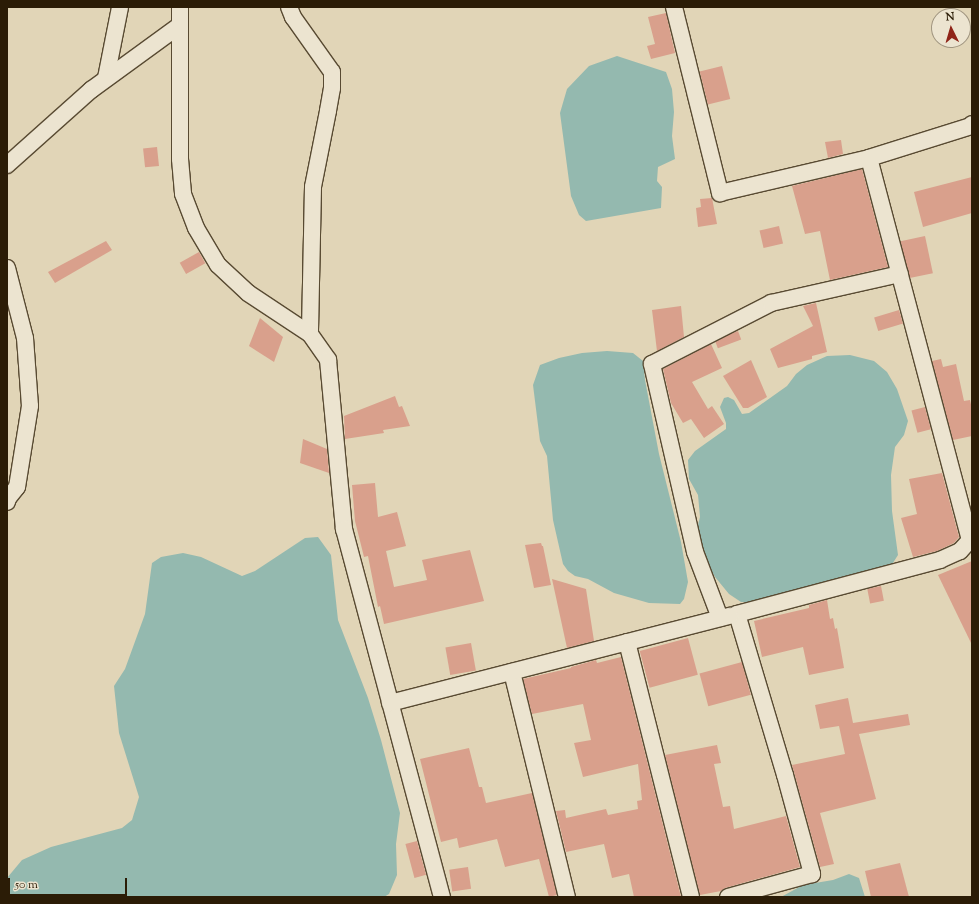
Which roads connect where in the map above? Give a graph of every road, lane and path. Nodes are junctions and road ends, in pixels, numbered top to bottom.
1 (120, 7) edge
2 (180, 7) edge
3 (289, 7) edge
4 (674, 7) edge
5 (180, 25) junction
6 (106, 78) junction
7 (972, 124) edge
8 (869, 158) junction
9 (7, 165) edge
10 (7, 268) edge
11 (900, 274) junction
12 (310, 334) junction
13 (7, 502) edge
14 (970, 528) edge
15 (737, 614) junction
16 (720, 618) junction
17 (627, 642) junction
18 (512, 672) junction
19 (390, 703) junction
20 (442, 897) edge
21 (567, 897) edge
22 (690, 897) edge
23 (728, 897) edge

1 - 6 street
2 - 5 street
3 - 12 street
4 - 8 street
5 - 6 street
5 - 12 street
6 - 9 street
7 - 8 street
8 - 11 street
10 - 13 street
11 - 14 street
11 - 16 street
12 - 19 street
14 - 15 street
15 - 16 street
15 - 23 street
16 - 17 street
17 - 18 street
17 - 22 street
18 - 19 street
18 - 21 street
19 - 20 street

